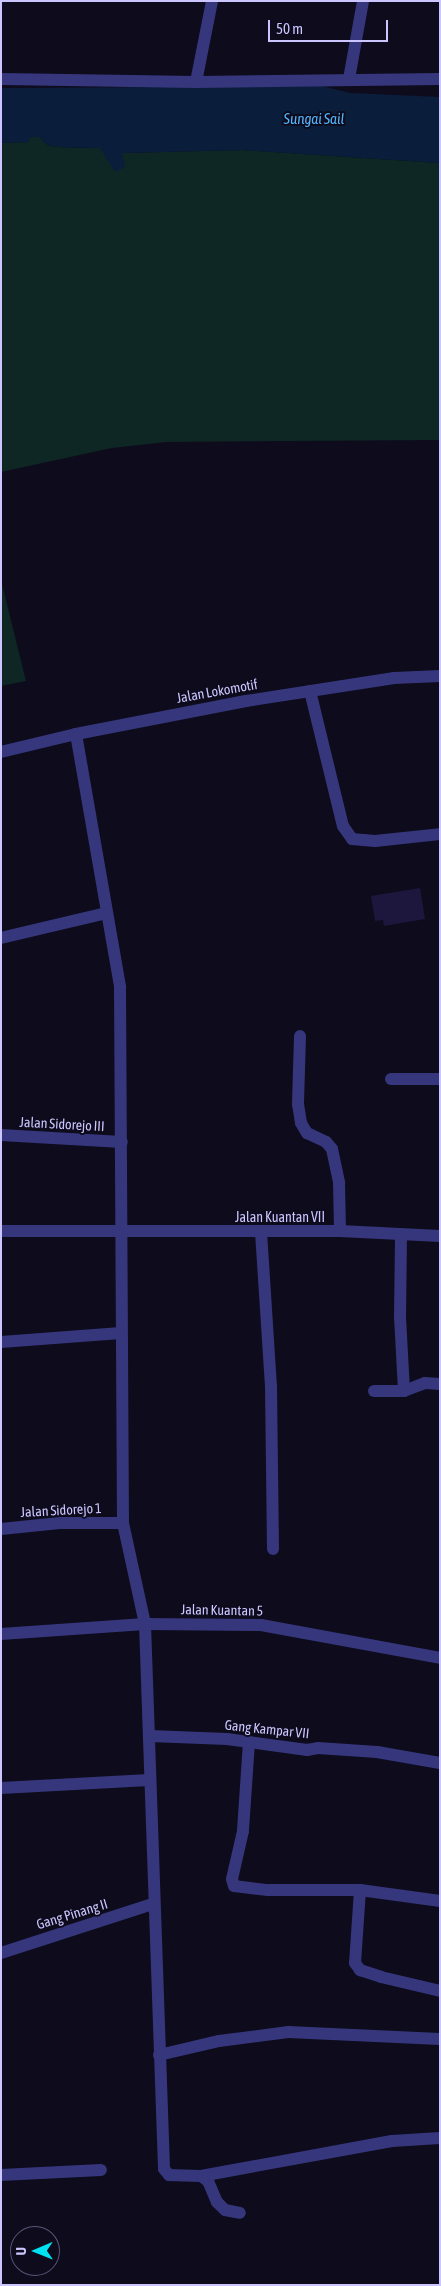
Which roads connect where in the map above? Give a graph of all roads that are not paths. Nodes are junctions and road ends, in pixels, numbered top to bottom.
1 (212, 1) edge
2 (363, 1) edge
3 (1, 79) edge
4 (349, 79) junction
5 (440, 79) edge
6 (196, 82) junction
7 (440, 676) edge
8 (310, 691) junction
9 (76, 734) junction
10 (1, 752) edge
11 (440, 834) edge
12 (107, 913) junction
13 (1, 938) edge
14 (300, 1036) dead end
15 (390, 1079) dead end
16 (440, 1079) edge
17 (1, 1135) edge
18 (122, 1142) junction
19 (1, 1230) edge
20 (340, 1231) junction
21 (261, 1232) junction
22 (119, 1233) junction
23 (401, 1236) junction
24 (440, 1236) edge
25 (121, 1333) junction
26 (1, 1342) edge
27 (440, 1384) edge
28 (374, 1391) dead end
29 (404, 1391) junction
30 (123, 1522) junction
31 (1, 1529) edge
32 (273, 1549) dead end
33 (145, 1624) junction
34 (1, 1634) edge
35 (440, 1658) edge
36 (150, 1736) junction
37 (249, 1742) junction
38 (440, 1763) edge
39 (150, 1780) junction
40 (1, 1788) edge
41 (360, 1890) junction
42 (440, 1901) edge
43 (153, 1904) junction
44 (1, 1953) edge
45 (440, 1990) edge
46 (440, 2039) edge
47 (159, 2055) junction
48 (440, 2138) edge
49 (101, 2170) dead end
50 (1, 2175) edge
51 (201, 2176) junction
52 (240, 2213) dead end

1 - 6 street
2 - 4 street
3 - 6 street
4 - 5 street
4 - 6 street
7 - 8 street, Jalan Lokomotif
8 - 9 street, Jalan Lokomotif
8 - 11 street
9 - 10 street, Jalan Lokomotif
9 - 12 street
12 - 13 street
12 - 18 street
14 - 20 street
15 - 16 street
17 - 18 street, Jalan Sidorejo III
18 - 22 street
19 - 22 street, Jalan Kuantan VII
20 - 21 street, Jalan Kuantan VII
20 - 23 street, Jalan Kuantan VII
21 - 22 street, Jalan Kuantan VII
21 - 32 street
22 - 25 street
23 - 24 street, Jalan Kuantan VII
23 - 29 street
25 - 26 street
25 - 30 street
27 - 29 street
28 - 29 street
30 - 31 street, Jalan Sidorejo 1
30 - 33 street
33 - 34 street, Jalan Kuantan 5
33 - 35 street, Jalan Kuantan 5
33 - 36 street
36 - 37 street, Gang Kampar VII
36 - 39 street
37 - 38 street, Gang Kampar VII
37 - 41 street
39 - 40 street
39 - 43 street
41 - 42 street
41 - 45 street
43 - 44 street, Gang Pinang II
43 - 47 street
46 - 47 street
47 - 51 street
48 - 51 street
49 - 50 street
51 - 52 street

